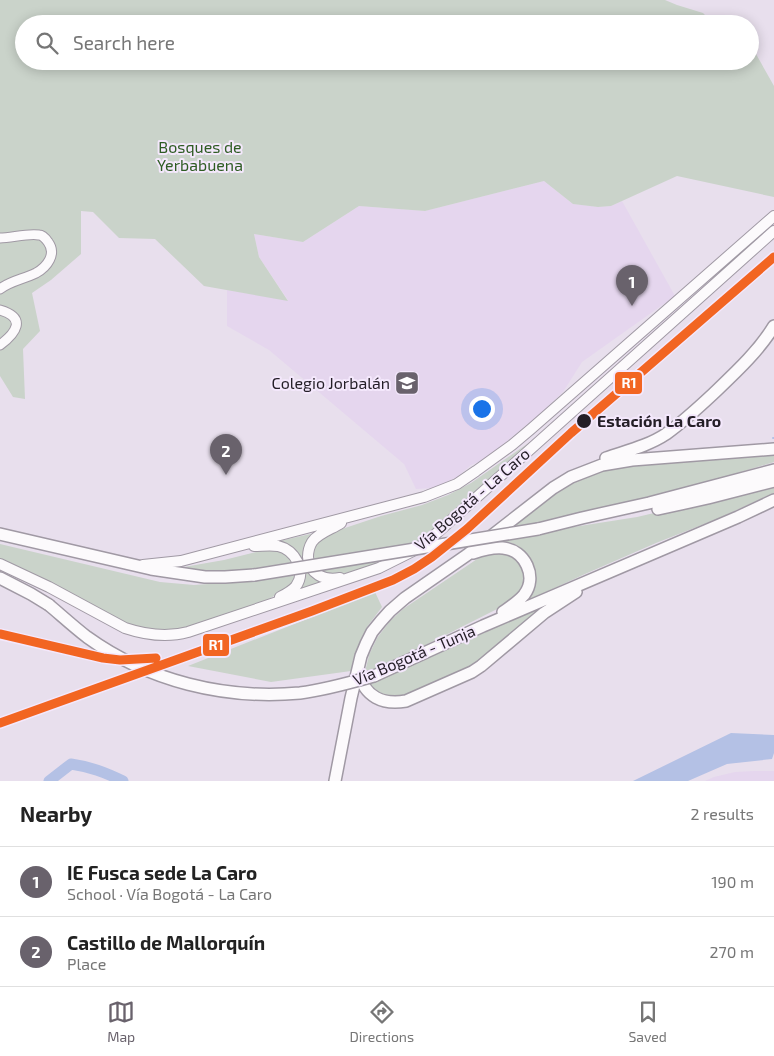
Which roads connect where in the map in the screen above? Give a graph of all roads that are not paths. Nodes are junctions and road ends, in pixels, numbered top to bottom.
1 (774, 216) edge
2 (774, 231) edge
3 (0, 238) edge
4 (0, 289) edge
5 (0, 310) edge
6 (774, 326) edge
7 (0, 345) edge
8 (774, 449) edge
9 (774, 470) edge
10 (571, 477) junction
11 (774, 481) edge
12 (774, 500) edge
13 (355, 515) junction
14 (538, 529) junction
15 (0, 534) edge
16 (231, 548) junction
17 (467, 555) junction
18 (635, 561) junction
19 (0, 564) edge
20 (132, 565) junction
21 (361, 575) junction
22 (0, 578) edge
23 (226, 619) junction
24 (483, 626) junction
25 (358, 668) junction
26 (335, 781) edge

1 - 13 main road, Vía Bogotá - La Caro
2 - 21 main road, Vía Bogotá - La Caro
3 - 4 street
5 - 7 street
6 - 10 highway
8 - 10 highway
9 - 14 highway
10 - 17 highway
11 - 14 highway
12 - 18 highway, Vía Bogotá - Tunja
13 - 16 main road, Vía Bogotá - La Caro
13 - 21 main road
14 - 20 highway, bridge
15 - 20 highway
16 - 20 main road, Vía Bogotá - La Caro
16 - 23 main road
17 - 24 highway
17 - 25 highway
18 - 24 highway, Vía Bogotá - Tunja
18 - 25 highway
19 - 23 main road, Vía Bogotá - La Caro
21 - 23 main road, Vía Bogotá - La Caro
22 - 24 highway, Vía Bogotá - Tunja, bridge
25 - 26 highway

